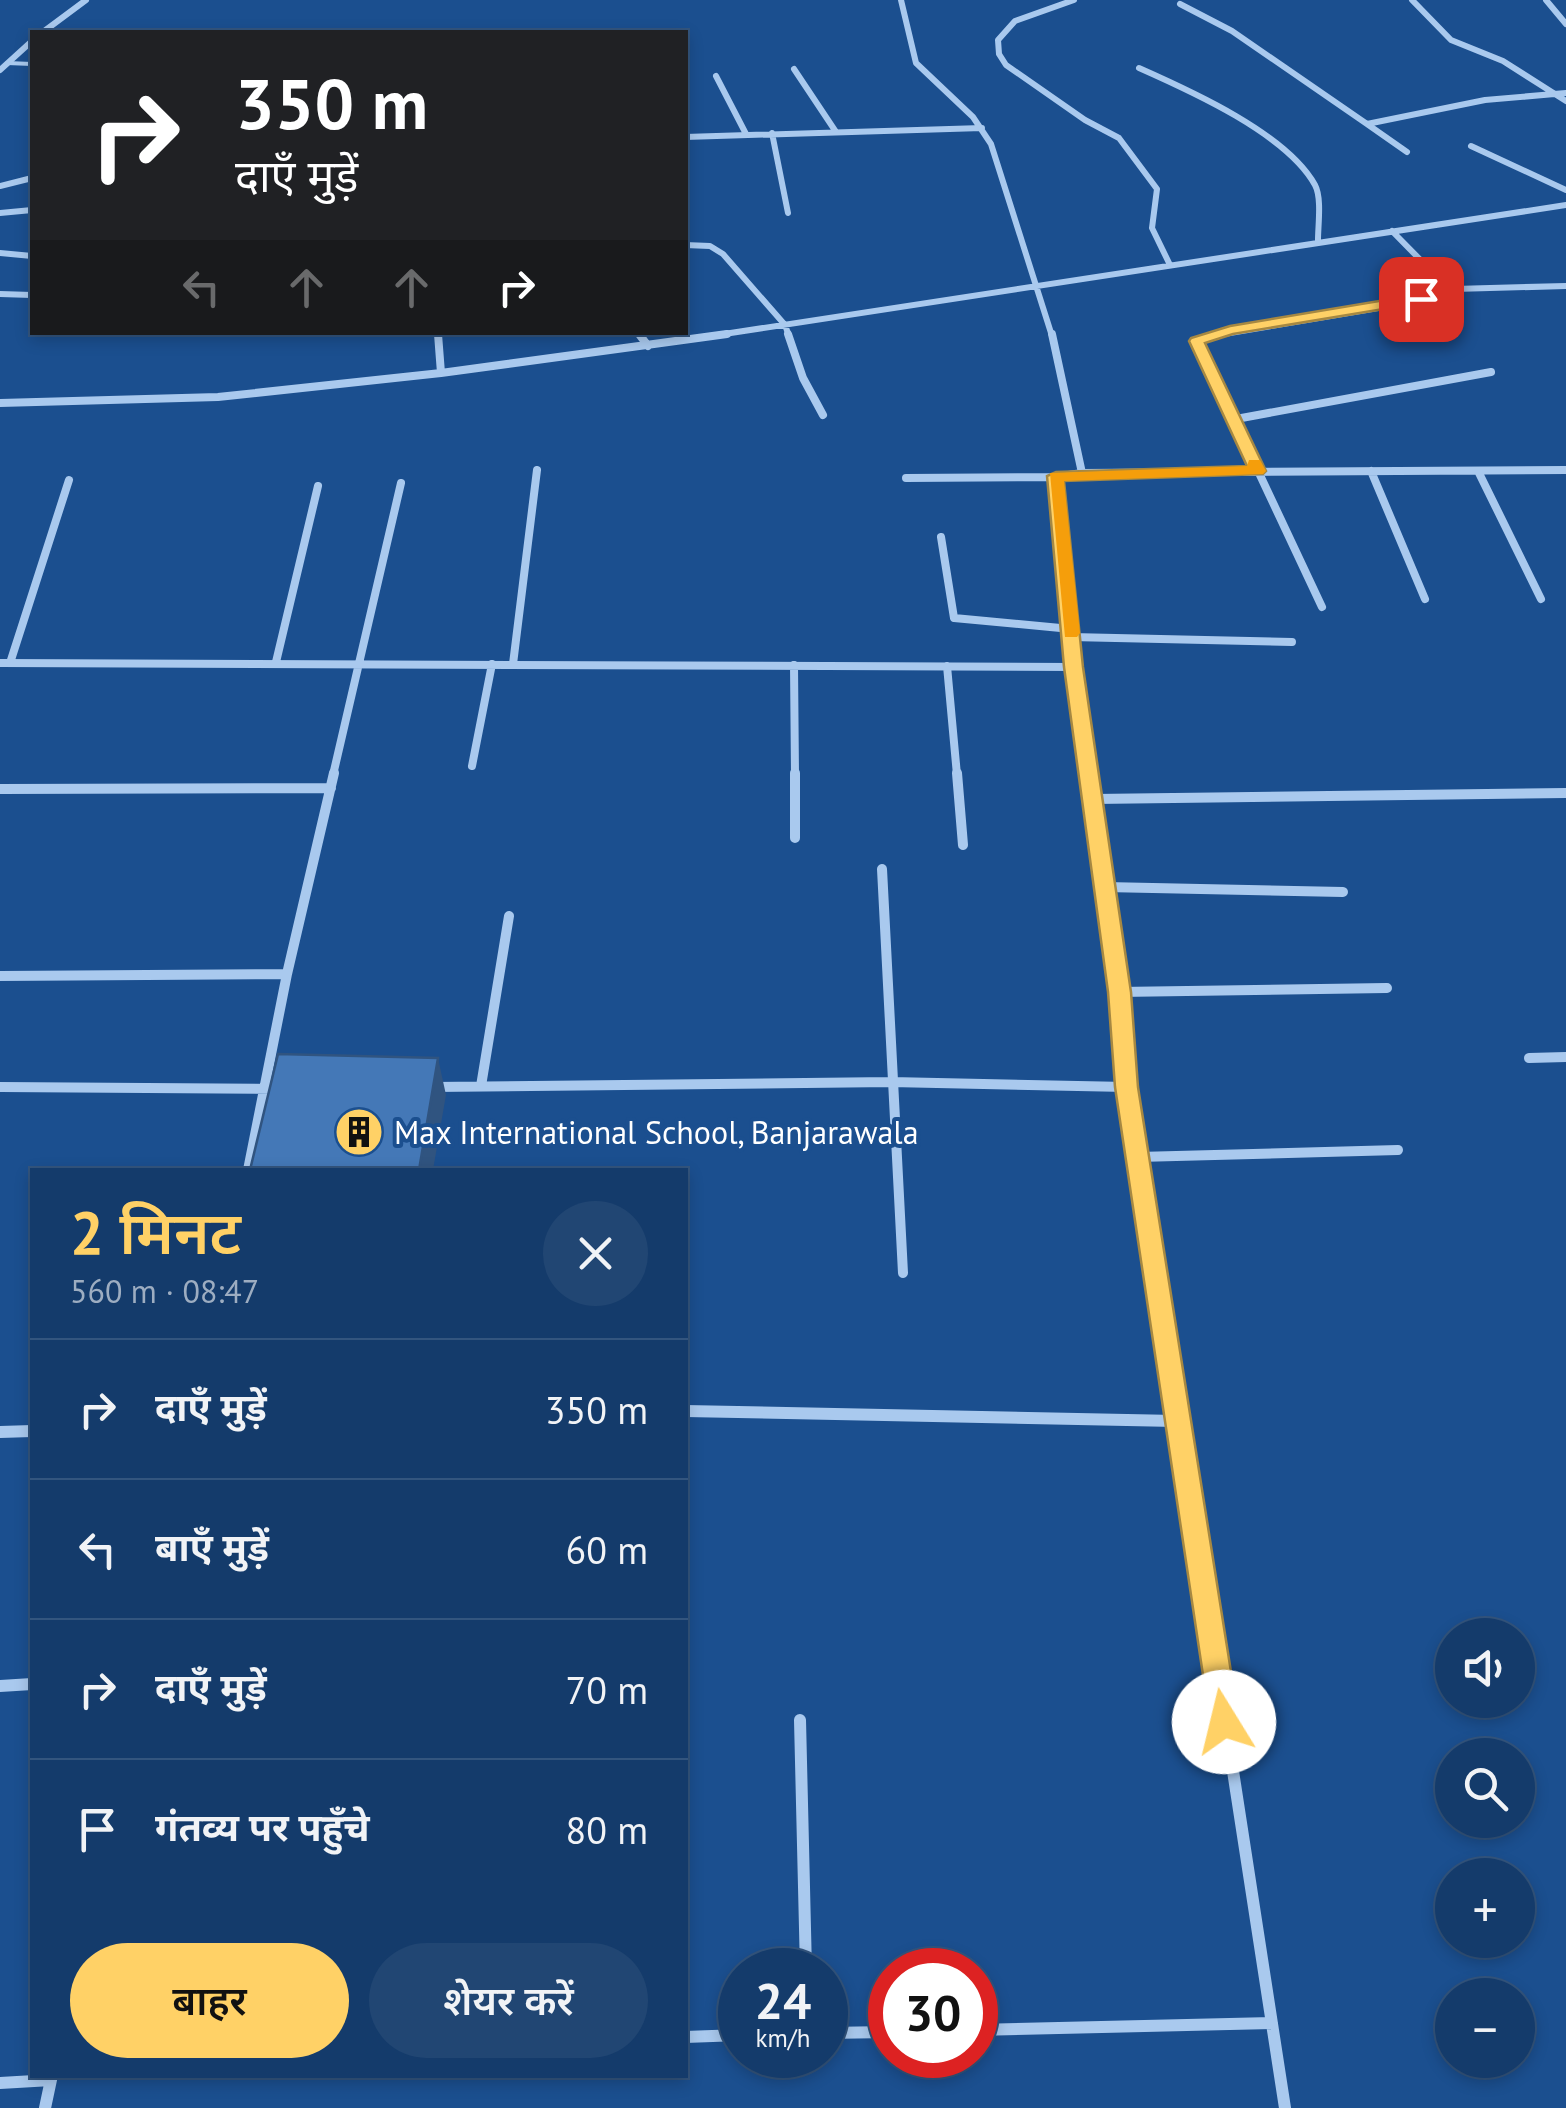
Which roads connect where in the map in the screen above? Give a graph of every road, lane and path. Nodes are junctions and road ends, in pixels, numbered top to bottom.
1 (86, 0) edge
2 (902, 0) edge
3 (1074, 0) edge
4 (1412, 0) edge
5 (1546, 0) edge
6 (1180, 4) dead end
7 (1566, 24) edge
8 (46, 30) edge
9 (30, 44) edge
10 (7, 64) junction
11 (30, 64) edge
12 (1139, 68) dead end
13 (794, 69) dead end
14 (0, 70) edge
15 (716, 76) dead end
16 (1566, 92) edge
17 (1555, 94) junction
18 (1566, 101) edge
19 (1366, 124) junction
20 (982, 128) junction
21 (836, 132) junction
22 (772, 133) junction
23 (746, 134) junction
24 (688, 137) edge
25 (1471, 146) dead end
26 (1407, 152) dead end
27 (30, 178) edge
28 (0, 186) edge
29 (1566, 190) edge
30 (1566, 205) edge
31 (30, 210) edge
32 (0, 213) edge
33 (788, 213) dead end
34 (1392, 231) junction
35 (1318, 240) junction
36 (688, 245) edge
37 (0, 253) edge
38 (30, 256) edge
39 (1170, 264) junction
40 (1033, 284) junction
41 (1566, 286) edge
42 (1449, 290) junction
43 (0, 294) edge
44 (30, 295) edge
45 (785, 325) junction
46 (438, 335) edge
47 (640, 335) edge
48 (648, 346) junction
49 (440, 372) junction
50 (1491, 372) dead end
51 (0, 403) edge
52 (824, 415) dead end
53 (1236, 419) junction
54 (537, 470) dead end
55 (1566, 470) edge
56 (1257, 471) junction
57 (1370, 471) junction
58 (1478, 471) junction
59 (1082, 473) junction
60 (1056, 476) junction
61 (906, 478) dead end
62 (69, 480) dead end
63 (401, 483) dead end
64 (318, 486) dead end
65 (942, 537) dead end
66 (1424, 599) dead end
67 (1541, 600) dead end
68 (1322, 607) dead end
69 (1071, 633) junction
70 (1292, 642) dead end
71 (276, 662) junction
72 (5, 663) edge
73 (361, 664) junction
74 (492, 664) junction
75 (513, 664) junction
76 (794, 665) junction
77 (947, 666) junction
78 (1074, 667) junction
79 (472, 766) dead end
80 (331, 788) junction
81 (0, 789) edge
82 (1566, 793) edge
83 (1094, 799) junction
84 (795, 838) dead end
85 (963, 845) dead end
86 (882, 869) dead end
87 (1106, 887) junction
88 (1342, 892) dead end
89 (509, 916) dead end
90 (287, 974) junction
91 (0, 976) edge
92 (1387, 988) dead end
93 (1120, 992) junction
94 (1566, 1057) edge
95 (1528, 1058) dead end
96 (891, 1082) junction
97 (481, 1086) junction
98 (0, 1087) edge
99 (422, 1087) edge
100 (1127, 1087) junction
101 (304, 1088) edge
102 (265, 1089) junction
103 (1398, 1150) dead end
104 (1138, 1157) junction
105 (248, 1168) edge
106 (902, 1273) dead end
107 (688, 1410) edge
108 (1176, 1420) junction
109 (30, 1431) edge
110 (0, 1432) edge
111 (30, 1684) edge
112 (0, 1686) edge
113 (800, 1720) dead end
114 (805, 1948) edge
115 (1272, 2023) junction
116 (998, 2029) edge
117 (718, 2036) edge
118 (688, 2037) edge
119 (52, 2078) edge
120 (0, 2083) edge
121 (46, 2108) edge
122 (1285, 2108) edge

1 - 8 street
2 - 20 street
3 - 39 street
4 - 17 street
5 - 7 street
6 - 19 street
9 - 10 street
10 - 11 lane
10 - 14 street
12 - 35 street
13 - 21 street
15 - 23 street
16 - 17 street
17 - 18 street
17 - 19 street
19 - 26 street
20 - 21 street
20 - 40 street
21 - 22 street
22 - 23 street
22 - 33 street
23 - 24 street
25 - 29 street
27 - 28 street
30 - 34 street
31 - 32 street
34 - 35 street
34 - 42 street
35 - 39 street
36 - 45 street
37 - 38 street
39 - 40 street
40 - 45 street
40 - 59 street
41 - 42 street
42 - 53 street
43 - 44 street
45 - 48 street
45 - 52 street
46 - 49 street
47 - 48 street
48 - 49 street
49 - 51 street
50 - 53 street
53 - 56 street
54 - 75 street
55 - 58 street
56 - 57 street
56 - 59 street
56 - 68 street
57 - 58 street
57 - 66 street
58 - 67 street
59 - 60 street
60 - 61 street
60 - 69 street
62 - 72 street
63 - 73 street
64 - 71 street
65 - 69 street
69 - 70 street
69 - 78 street
71 - 72 street
71 - 73 street
73 - 74 street
73 - 80 street
74 - 75 street
74 - 79 street
75 - 76 street
76 - 77 street
76 - 84 street
77 - 78 street
77 - 85 street
78 - 83 street
80 - 81 street
80 - 90 street
82 - 83 street
83 - 87 street
86 - 96 street
87 - 88 street
87 - 93 street
89 - 97 street
90 - 91 street
90 - 102 street
92 - 93 street
93 - 100 street
94 - 95 street
96 - 97 street
96 - 100 street
96 - 106 street
97 - 99 street
98 - 102 street
100 - 104 street
101 - 102 street
102 - 105 street
103 - 104 street
104 - 108 street
107 - 108 street
108 - 115 street
109 - 110 street
111 - 112 street
113 - 114 street
115 - 116 street
115 - 122 street
117 - 118 street
119 - 120 street
119 - 121 street

